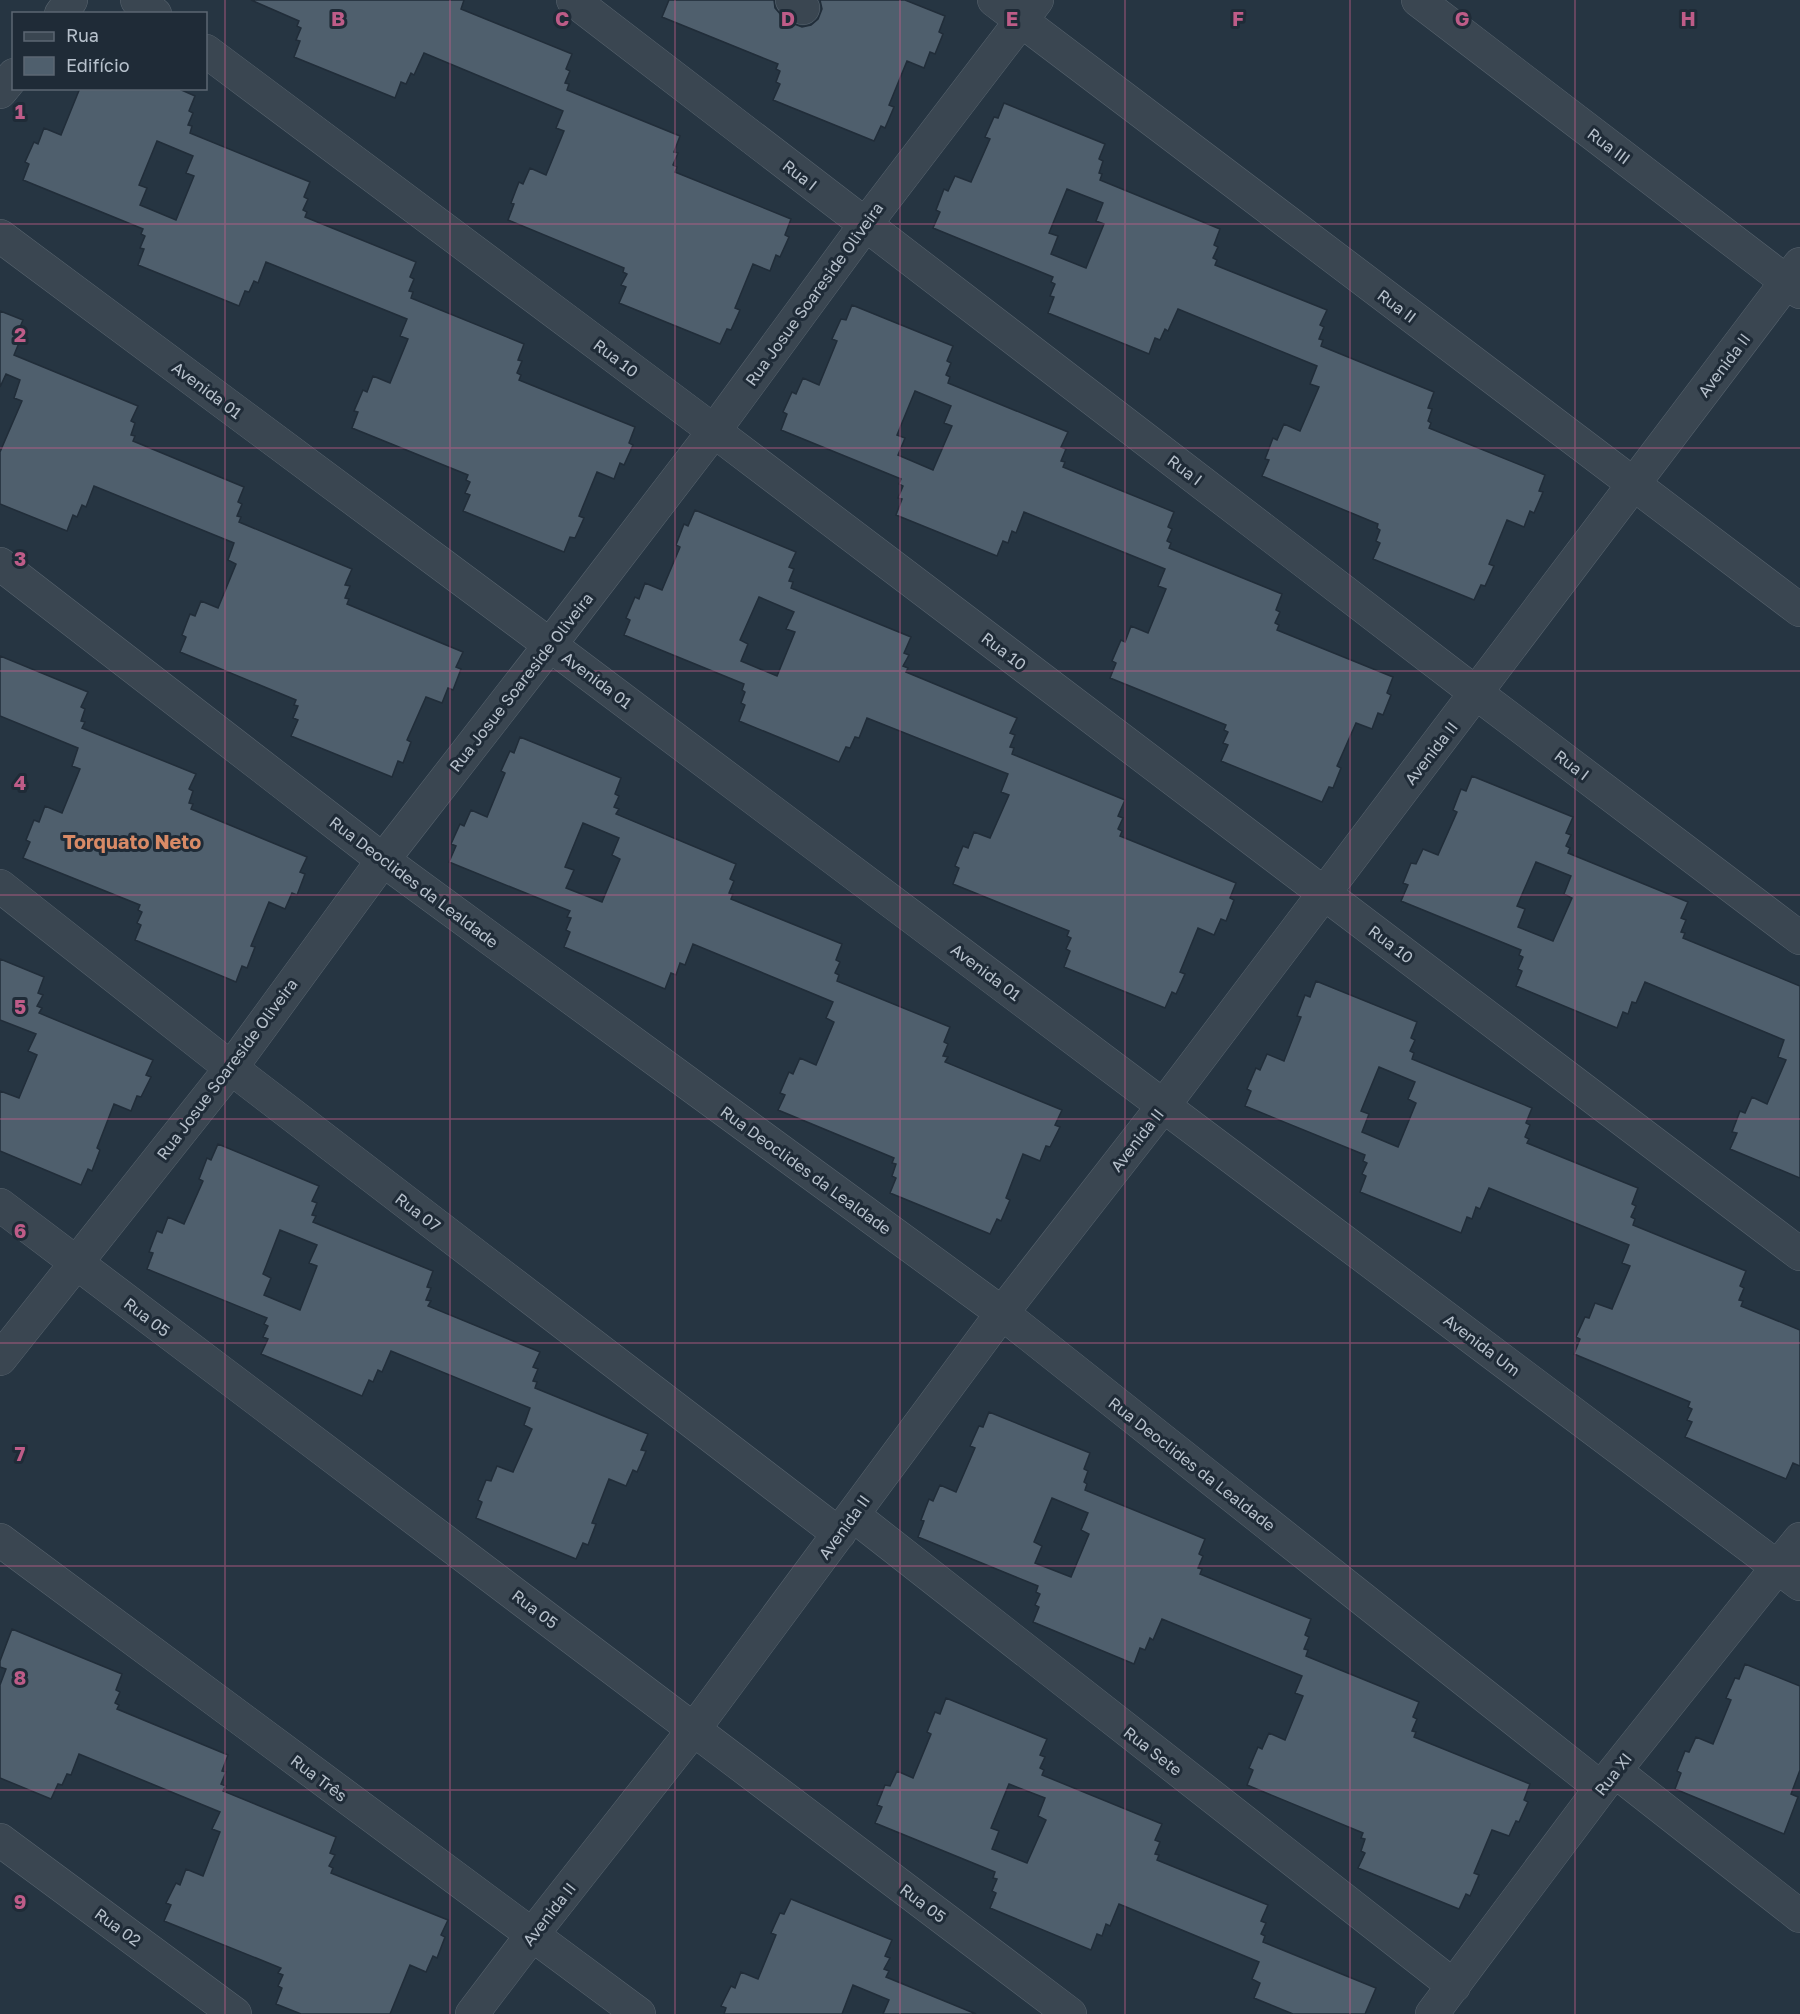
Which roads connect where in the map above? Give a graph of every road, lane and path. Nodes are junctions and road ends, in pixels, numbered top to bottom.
1 (71, 0) edge
2 (137, 0) edge
3 (573, 0) edge
4 (994, 0) edge
5 (1418, 0) edge
6 (1029, 10) edge
7 (62, 12) edge
8 (152, 12) edge
9 (207, 52) edge
10 (12, 77) edge
11 (0, 92) edge
12 (865, 225) junction
13 (0, 236) edge
14 (1796, 279) edge
15 (714, 431) junction
16 (1633, 485) junction
17 (0, 564) edge
18 (1800, 610) edge
19 (550, 645) junction
20 (1476, 693) junction
21 (383, 860) junction
22 (0, 886) edge
23 (1323, 892) junction
24 (1800, 938) edge
25 (231, 1068) junction
26 (1164, 1105) junction
27 (0, 1205) edge
28 (1800, 1254) edge
29 (75, 1263) junction
30 (1002, 1313) junction
31 (0, 1359) edge
32 (846, 1525) junction
33 (1800, 1539) edge
34 (0, 1540) edge
35 (1789, 1576) edge
36 (694, 1729) junction
37 (1608, 1780) junction
38 (0, 1840) edge
39 (1800, 1916) edge
40 (532, 1935) junction
41 (1454, 1986) junction
42 (235, 2014) edge
43 (472, 2014) edge
44 (639, 2014) edge
45 (1070, 2014) edge
46 (1432, 2014) edge

1 - 7 street
2 - 8 street
3 - 12 street, Rua I
4 - 6 street, Rua II
5 - 14 street, Rua III
6 - 12 street, Rua Josue Soareside Oliveira
6 - 16 street, Rua II
9 - 15 street, Rua 10
10 - 11 street
12 - 15 street, Rua Josue Soareside Oliveira
12 - 20 street, Rua I
13 - 19 street, Avenida 01
14 - 16 street, Avenida II
15 - 19 street, Rua Josue Soareside Oliveira
15 - 23 street, Rua 10
16 - 18 street, Rua II
16 - 20 street, Avenida II
17 - 21 street, Rua Deoclides da Lealdade
19 - 21 street, Rua Josue Soareside Oliveira
19 - 26 street, Avenida 01
20 - 23 street, Avenida II
20 - 24 street, Rua I
21 - 25 street, Rua Josue Soareside Oliveira
21 - 30 street, Rua Deoclides da Lealdade
22 - 25 street, Rua 07
23 - 26 street, Avenida II
23 - 28 street, Rua 10
25 - 29 street, Rua Josue Soareside Oliveira
25 - 32 street, Rua 07
26 - 30 street, Avenida II
26 - 35 street, Avenida Um
27 - 29 street, Rua 05
29 - 31 street, Rua Josue Soareside Oliveira
29 - 36 street, Rua 05
30 - 32 street, Avenida II
30 - 37 street, Rua Deoclides da Lealdade
32 - 36 street, Avenida II
32 - 41 street, Rua Sete
33 - 35 street, Rua XI
34 - 40 street, Rua Três
35 - 37 street, Rua XI
36 - 40 street, Avenida II
36 - 45 street, Rua 05
37 - 39 street, Rua Deoclides da Lealdade
37 - 41 street, Rua XI
38 - 42 street, Rua 02
40 - 43 street, Avenida II
40 - 44 street, Rua Três
41 - 46 street, Rua XI

